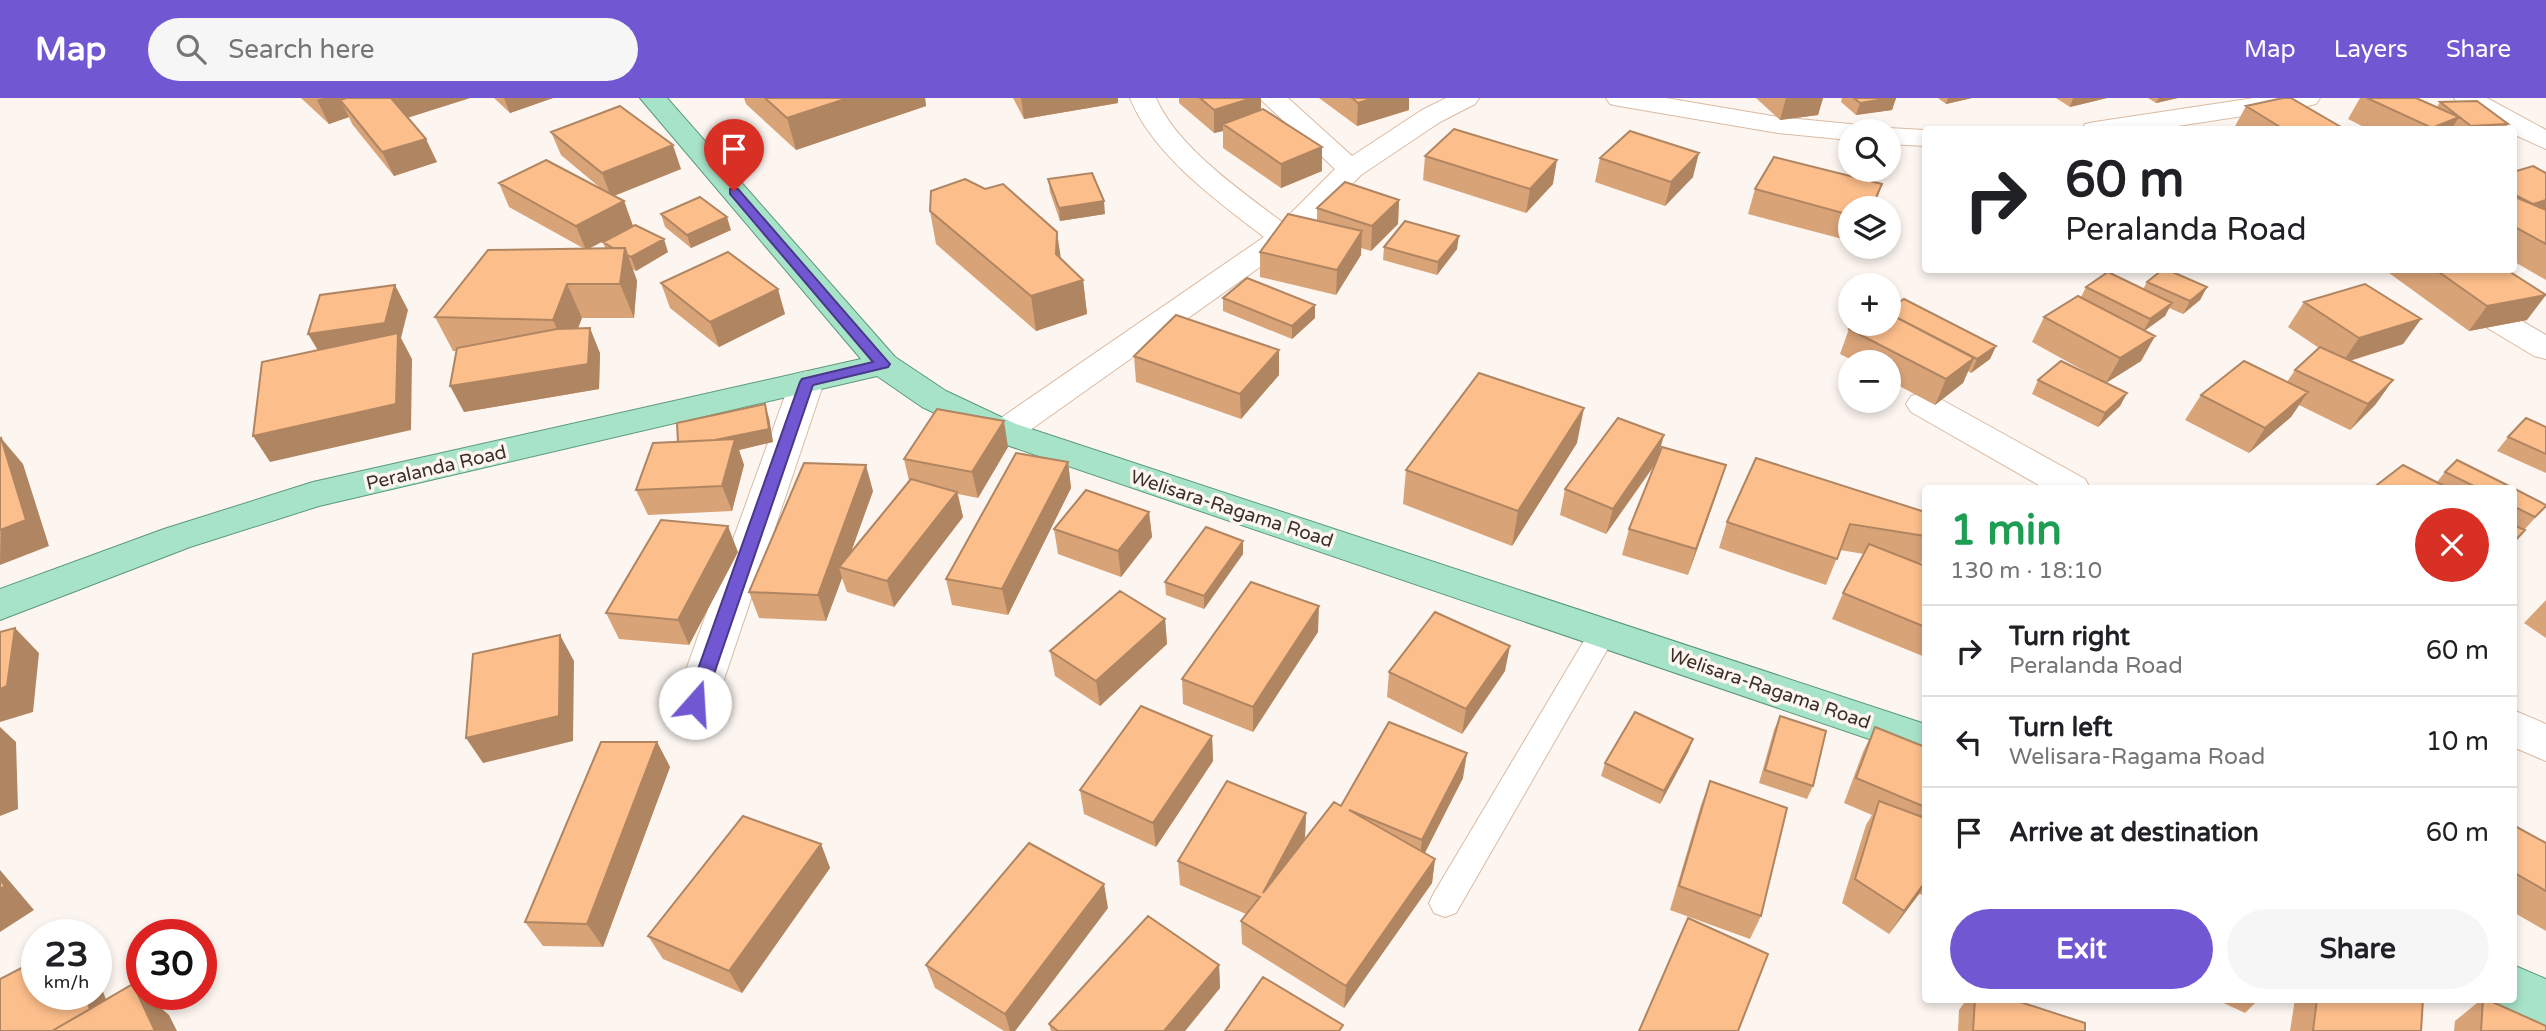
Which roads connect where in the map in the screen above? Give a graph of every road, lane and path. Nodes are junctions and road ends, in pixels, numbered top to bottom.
1 (653, 98) edge
2 (1143, 98) edge
3 (1272, 98) edge
4 (1466, 98) edge
5 (1619, 98) edge
6 (2307, 98) edge
7 (2467, 98) edge
8 (1421, 107) edge
9 (2174, 125) edge
10 (1838, 131) edge
11 (1901, 137) edge
12 (1922, 138) edge
13 (2546, 141) edge
14 (1351, 169) junction
15 (1283, 237) junction
16 (2419, 273) edge
17 (2546, 349) edge
18 (883, 364) junction
19 (807, 382) junction
20 (1923, 404) dead end
21 (1003, 432) junction
22 (2067, 485) edge
23 (0, 605) edge
24 (1604, 631) junction
25 (695, 703) dead end
26 (2517, 729) edge
27 (1922, 740) edge
28 (2546, 744) edge
29 (1444, 903) dead end
30 (2517, 990) edge
31 (2546, 1004) edge

1 - 18 main road, Welisara-Ragama Road
2 - 15 street
3 - 14 street
4 - 8 street
5 - 10 street
6 - 9 street
7 - 13 street
8 - 14 street
11 - 12 street
14 - 15 street
15 - 21 street
16 - 17 street
18 - 19 main road, Peralanda Road
18 - 21 main road, Welisara-Ragama Road
19 - 23 main road, Peralanda Road
19 - 25 street
20 - 22 street
21 - 24 main road, Welisara-Ragama Road
24 - 27 main road, Welisara-Ragama Road
24 - 29 lane
26 - 28 street
30 - 31 main road

